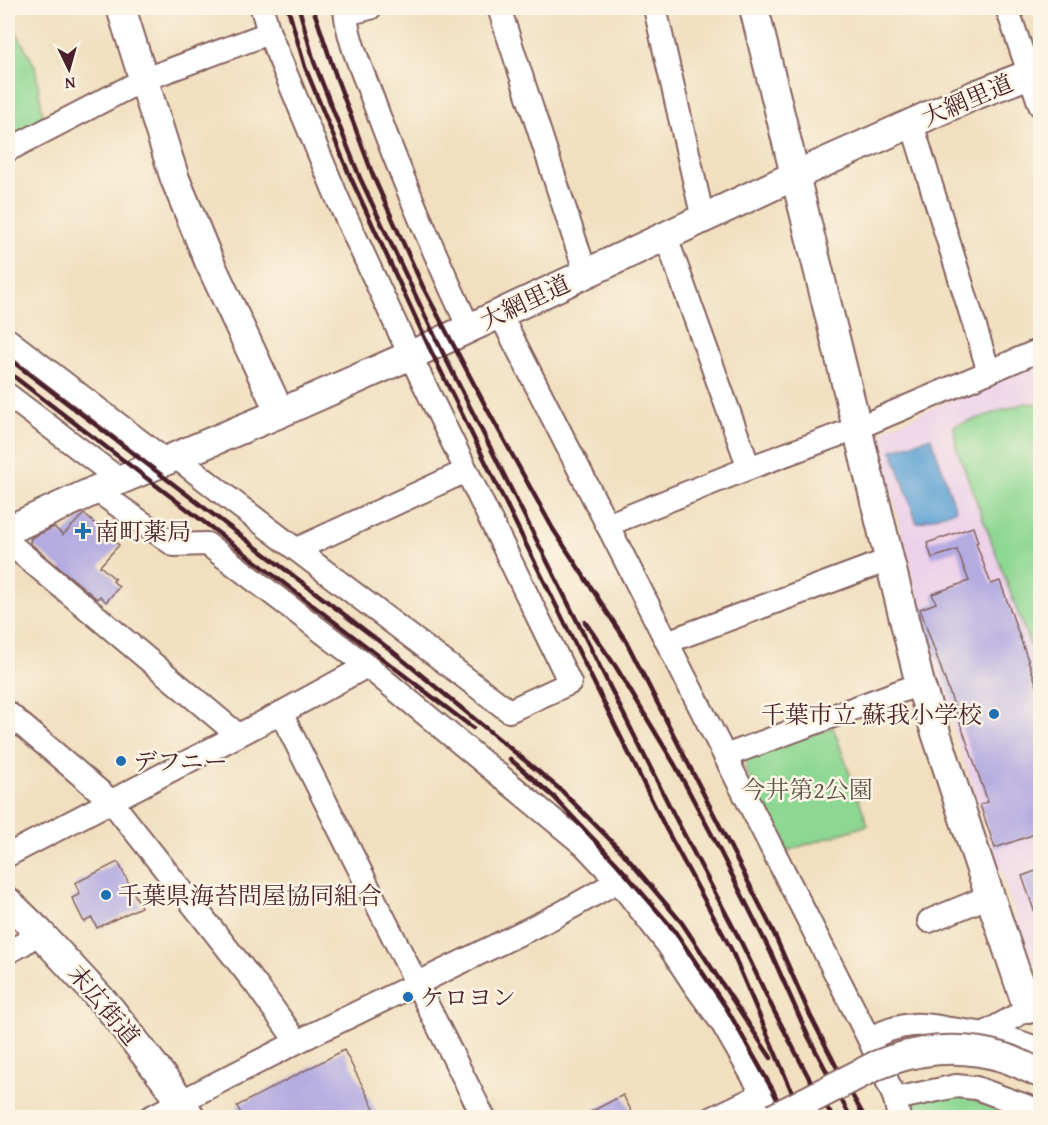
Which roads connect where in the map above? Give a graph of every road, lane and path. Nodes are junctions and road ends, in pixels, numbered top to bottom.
1 (121, 8) edge
2 (262, 8) edge
3 (370, 8) edge
4 (499, 8) edge
5 (654, 8) edge
6 (754, 8) edge
7 (1007, 8) edge
8 (345, 11) edge
9 (269, 33) junction
10 (1035, 73) edge
11 (143, 80) junction
12 (1041, 105) edge
13 (912, 124) junction
14 (8, 150) edge
15 (796, 176) junction
16 (703, 219) junction
17 (666, 237) junction
18 (586, 274) junction
19 (500, 314) junction
20 (469, 328) junction
21 (8, 340) edge
22 (1041, 350) edge
23 (410, 355) junction
24 (989, 372) junction
25 (8, 395) edge
26 (280, 413) junction
27 (857, 428) junction
28 (171, 459) junction
29 (749, 468) junction
30 (466, 471) junction
31 (108, 485) junction
32 (607, 525) junction
33 (8, 530) edge
34 (8, 542) edge
35 (297, 549) junction
36 (891, 559) junction
37 (667, 642) junction
38 (368, 666) junction
39 (920, 684) junction
40 (8, 712) edge
41 (281, 713) junction
42 (238, 735) junction
43 (725, 756) junction
44 (111, 801) junction
45 (8, 855) edge
46 (618, 881) junction
47 (990, 896) junction
48 (8, 902) edge
49 (929, 921) dead end
50 (39, 932) junction
51 (8, 952) edge
52 (418, 983) junction
53 (1034, 1005) edge
54 (983, 1034) junction
55 (869, 1039) junction
56 (297, 1042) junction
57 (1041, 1050) edge
58 (1041, 1073) edge
59 (897, 1108) edge
60 (186, 1109) edge
61 (769, 1110) edge
62 (1041, 1111) edge
63 (149, 1118) edge
64 (484, 1118) edge
65 (712, 1118) edge

1 - 11 street
2 - 9 street
3 - 8 street
4 - 18 street
5 - 16 street
6 - 15 street
7 - 10 street
8 - 20 street
9 - 11 street
9 - 23 street
10 - 12 street
10 - 13 street, 大網里道
11 - 14 street
11 - 26 street
13 - 15 street, 大網里道
13 - 24 street
15 - 16 street, 大網里道
15 - 27 street
16 - 17 street, 大網里道
17 - 18 street, 大網里道
17 - 29 street
18 - 19 street, 大網里道
19 - 20 street, 大網里道
19 - 32 street
20 - 23 street, 大網里道
21 - 28 street
22 - 24 street
23 - 26 street, 大網里道
23 - 30 street
24 - 27 street
25 - 31 street
26 - 28 street, 大網里道
27 - 29 street
27 - 36 street
28 - 31 street, 大網里道
28 - 35 street
29 - 32 street
30 - 35 street
30 - 35 street
31 - 33 street, 大網里道
31 - 38 street
32 - 37 street
34 - 42 street
36 - 37 street
36 - 39 street
37 - 43 street
38 - 41 street
38 - 46 street
39 - 43 street
39 - 47 street
40 - 44 street
41 - 42 street
41 - 52 street
42 - 44 street
43 - 55 street
44 - 45 street
44 - 56 street
46 - 52 street
46 - 61 street
47 - 49 street
47 - 53 street
48 - 50 street, 末広街道
50 - 51 street
50 - 60 street, 末広街道
52 - 56 street
52 - 64 street
53 - 54 street
54 - 55 street
54 - 57 street
55 - 59 street
56 - 60 street
58 - 61 street, bridge
59 - 62 street
60 - 63 street
61 - 65 street

